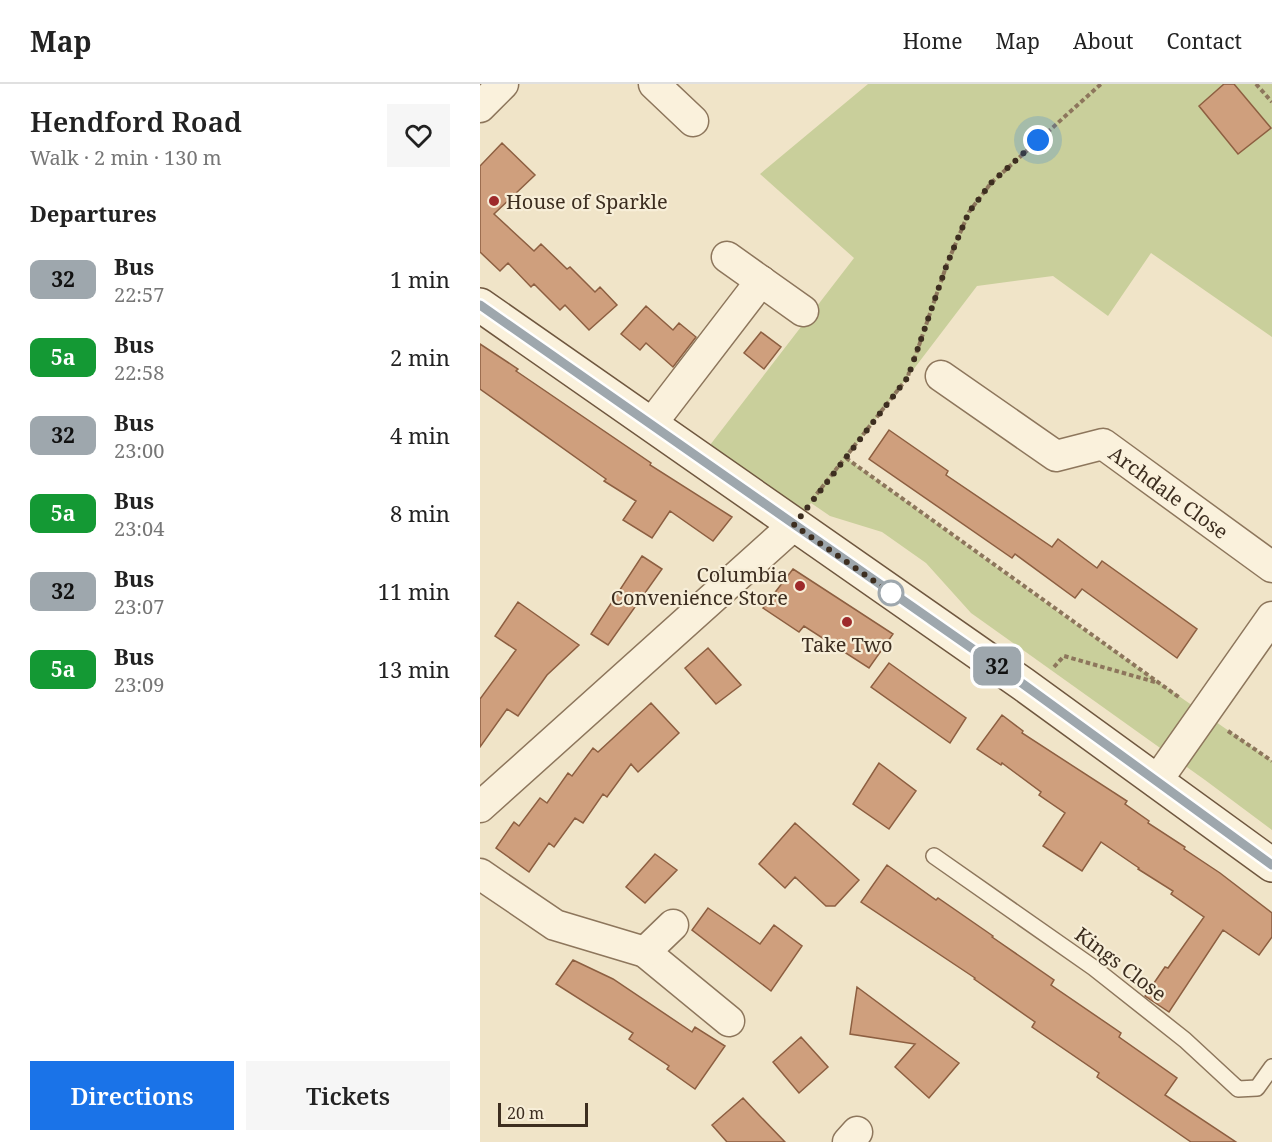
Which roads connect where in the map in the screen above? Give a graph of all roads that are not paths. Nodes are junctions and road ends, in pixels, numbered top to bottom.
1 (503, 84) edge
2 (654, 84) edge
3 (480, 107) edge
4 (693, 121) dead end
5 (727, 257) dead end
6 (761, 281) junction
7 (480, 305) edge
8 (803, 311) dead end
9 (941, 376) dead end
10 (652, 423) junction
11 (794, 525) junction
12 (1272, 567) edge
13 (1272, 617) edge
14 (1156, 782) junction
15 (480, 807) edge
16 (934, 856) dead end
17 (1272, 865) edge
18 (480, 874) edge
19 (673, 925) dead end
20 (645, 952) junction
21 (729, 1021) dead end
22 (1272, 1067) edge

1 - 3 street
2 - 4 street
5 - 6 street
6 - 8 street
6 - 10 street
7 - 10 street
9 - 12 street, Archdale Close
10 - 11 street
11 - 14 street
11 - 15 street
13 - 14 street
14 - 17 street
16 - 22 lane, Kings Close
18 - 20 street
19 - 20 street
20 - 21 street

